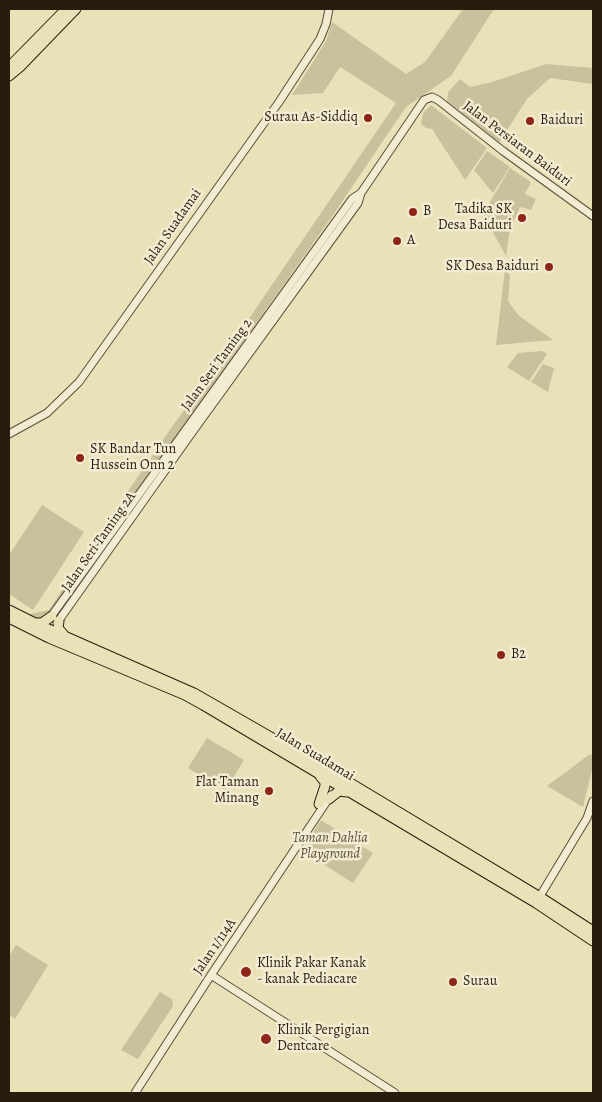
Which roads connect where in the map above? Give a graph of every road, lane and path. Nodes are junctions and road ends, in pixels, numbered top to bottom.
1 (66, 9) edge
2 (76, 9) edge
3 (329, 9) edge
4 (9, 67) edge
5 (9, 76) edge
6 (424, 100) joint
7 (360, 194) junction
8 (593, 216) edge
9 (9, 434) edge
10 (188, 438) joint
11 (96, 553) joint
12 (9, 610) edge
13 (9, 618) edge
14 (55, 619) junction
15 (44, 630) junction
16 (64, 636) junction
17 (319, 774) junction
18 (337, 780) junction
19 (349, 792) junction
20 (329, 798) junction
21 (593, 801) edge
22 (319, 804) junction
23 (316, 815) junction
24 (538, 900) junction
25 (593, 931) edge
26 (593, 941) edge
27 (211, 975) junction
28 (135, 1093) edge
29 (395, 1093) edge

1 - 4 main road
2 - 5 main road
3 - 9 street, Jalan Suadamai
6 - 7 street, Jalan Seri Taming 2
6 - 8 street, Jalan Persiaran Baiduri
7 - 10 street, Jalan Seri Taming 2
7 - 11 street, Jalan Seri Taming 2
10 - 14 street, Jalan Seri Taming 2A
11 - 14 street, Jalan Seri Taming 2A
12 - 15 main road, Jalan Suadamai
13 - 15 main road, Jalan Suadamai
14 - 15 street, Jalan Seri Taming 2A
14 - 15 main road
14 - 16 main road
15 - 16 main road, Jalan Suadamai
15 - 17 main road, Jalan Suadamai
16 - 18 main road, Jalan Suadamai
17 - 18 main road, Jalan Suadamai
17 - 22 main road
18 - 19 main road, Jalan Suadamai
18 - 20 street, Jalan 1/114A
18 - 22 street, Jalan 1/114A
18 - 24 main road, Jalan Suadamai
19 - 20 main road
19 - 24 main road, Jalan Suadamai
20 - 23 street, Jalan 1/114A
21 - 24 street
22 - 23 street, Jalan 1/114A
23 - 27 street, Jalan 1/114A
24 - 25 main road, Jalan Suadamai
24 - 26 main road, Jalan Suadamai
27 - 28 street, Jalan 1/114A
27 - 29 street

